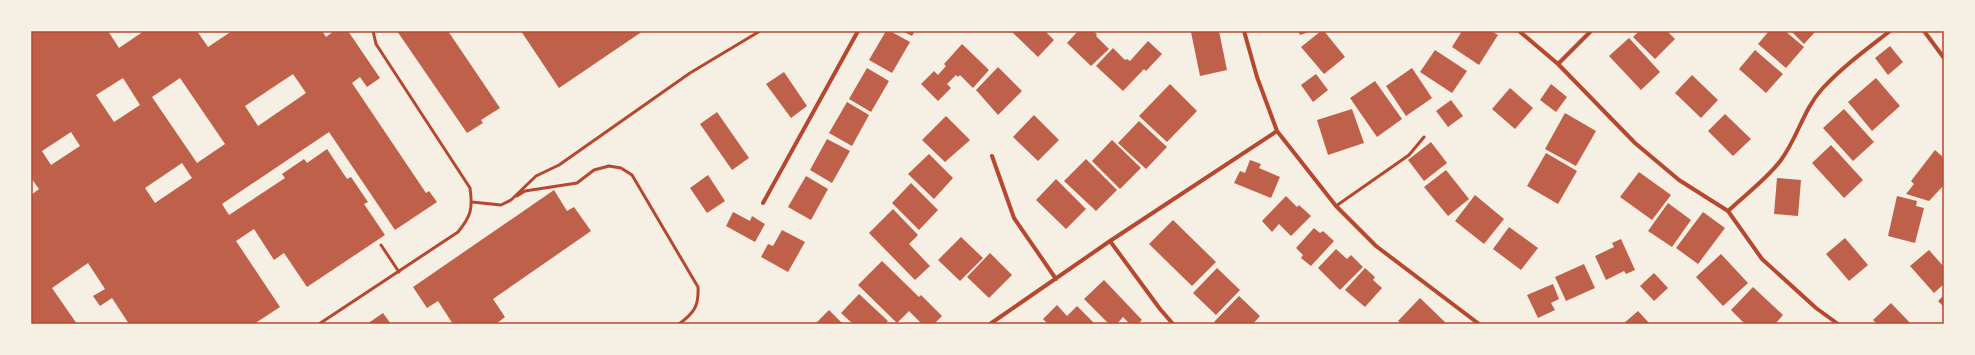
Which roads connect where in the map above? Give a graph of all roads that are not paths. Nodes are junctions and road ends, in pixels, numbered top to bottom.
1 (373, 31) edge
2 (760, 31) edge
3 (858, 31) edge
4 (1244, 31) edge
5 (1519, 31) edge
6 (1591, 31) edge
7 (1890, 31) edge
8 (1924, 31) edge
9 (1944, 58) edge
10 (1558, 64) junction
11 (1277, 131) junction
12 (1424, 137) dead end
13 (992, 156) dead end
14 (511, 200) junction
15 (472, 202) junction
16 (763, 203) dead end
17 (1336, 206) junction
18 (1728, 211) junction
19 (1110, 241) junction
20 (381, 245) dead end
21 (399, 272) junction
22 (1056, 279) junction
23 (319, 324) edge
24 (679, 324) edge
25 (990, 324) edge
26 (1173, 324) edge
27 (1479, 324) edge
28 (1838, 324) edge

1 - 15 lane
2 - 14 lane
3 - 16 street
4 - 11 street
5 - 10 street
6 - 10 street
7 - 18 street
8 - 9 street
10 - 18 street
11 - 17 street
11 - 19 street
12 - 17 lane
13 - 22 street
14 - 15 lane
14 - 24 lane
15 - 21 lane
17 - 27 street
18 - 28 street
19 - 22 street
19 - 26 street
20 - 21 lane
21 - 23 lane
22 - 25 street

